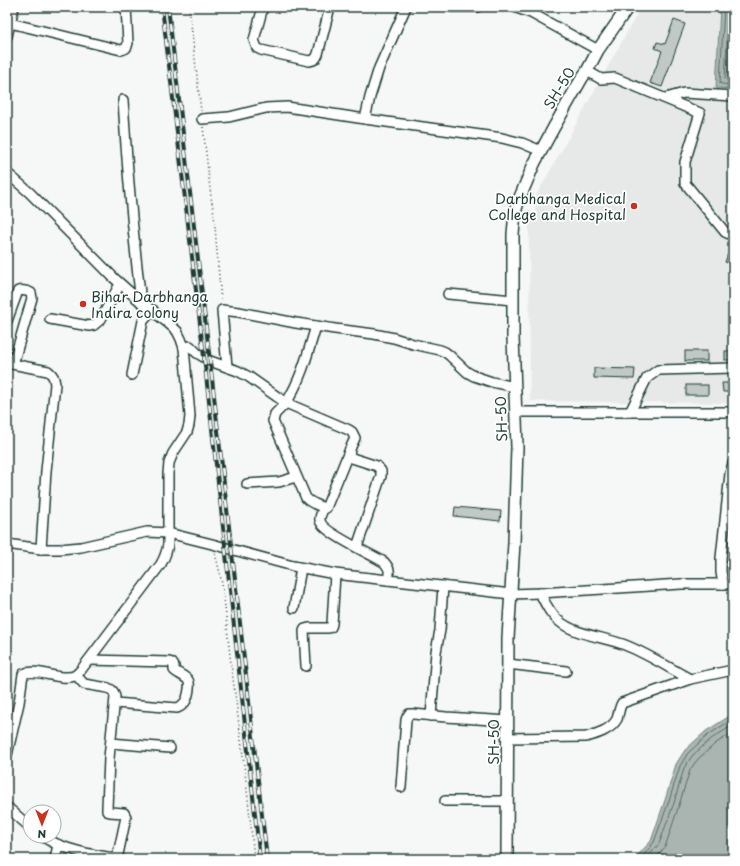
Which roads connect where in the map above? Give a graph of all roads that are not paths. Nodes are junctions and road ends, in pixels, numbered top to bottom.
1 (14, 7) edge
2 (126, 7) edge
3 (264, 7) edge
4 (330, 7) edge
5 (406, 7) edge
6 (452, 7) edge
7 (477, 7) edge
8 (514, 7) edge
9 (628, 7) edge
10 (10, 23) junction
11 (7, 36) edge
12 (598, 50) junction
13 (587, 71) junction
14 (733, 96) edge
15 (666, 98) junction
16 (123, 100) dead end
17 (365, 119) junction
18 (202, 120) road end
19 (541, 151) junction
20 (7, 173) edge
21 (733, 236) edge
22 (120, 284) junction
23 (448, 294) dead end
24 (513, 300) junction
25 (141, 302) junction
26 (152, 310) junction
27 (50, 319) dead end
28 (7, 321) edge
29 (316, 326) junction
30 (184, 348) junction
31 (10, 363) edge
32 (227, 367) junction
33 (733, 368) edge
34 (132, 375) dead end
35 (515, 387) junction
36 (286, 403) junction
37 (516, 412) junction
38 (630, 412) junction
39 (733, 412) edge
40 (350, 449) junction
41 (733, 463) edge
42 (296, 477) junction
43 (247, 484) dead end
44 (326, 508) dead end
45 (168, 533) junction
46 (7, 544) edge
47 (41, 548) junction
48 (357, 548) junction
49 (301, 568) junction
50 (335, 574) junction
51 (388, 580) junction
52 (723, 584) junction
53 (733, 584) edge
54 (443, 586) junction
55 (540, 593) junction
56 (511, 594) junction
57 (294, 608) dead end
58 (89, 660) junction
59 (508, 664) junction
60 (306, 666) dead end
61 (733, 670) edge
62 (566, 671) dead end
63 (76, 674) junction
64 (690, 679) junction
65 (115, 703) junction
66 (431, 716) junction
67 (508, 721) junction
68 (508, 738) junction
69 (111, 743) junction
70 (170, 748) dead end
71 (7, 755) edge
72 (401, 787) dead end
73 (445, 801) dead end
74 (508, 801) junction
75 (7, 807) edge
76 (22, 820) edge
77 (58, 845) joint
78 (54, 859) edge
79 (118, 859) edge
80 (507, 859) edge

1 - 10 street
2 - 10 street
3 - 4 street
5 - 17 street
6 - 7 street
8 - 12 street
9 - 12 main road, SH-50
10 - 11 street
12 - 13 main road, SH-50
13 - 15 street
13 - 19 main road, SH-50
14 - 15 street
15 - 21 street
16 - 25 street
17 - 18 street
17 - 19 street
19 - 24 main road, SH-50
20 - 22 street
22 - 25 street
22 - 27 street
23 - 24 street
24 - 35 main road, SH-50
25 - 26 street
26 - 30 street
26 - 34 street
28 - 31 street
29 - 32 street
29 - 35 street
29 - 36 street
30 - 32 street
30 - 45 street
31 - 47 street
32 - 36 street
33 - 38 street
35 - 37 main road, SH-50
36 - 40 street
36 - 42 street
37 - 38 street
37 - 56 main road, SH-50
38 - 39 street
40 - 44 street
40 - 48 street
41 - 52 street
42 - 43 street
42 - 48 street
45 - 47 street
45 - 49 street
45 - 58 street
46 - 47 street
48 - 51 street
49 - 50 street
49 - 57 street
50 - 51 street
50 - 60 street
51 - 54 street
52 - 53 street
52 - 55 street
54 - 56 street
54 - 66 street
55 - 56 street
55 - 64 street
56 - 59 main road, SH-50
58 - 63 street
58 - 65 street
59 - 62 street
59 - 67 main road, SH-50
61 - 64 street
63 - 65 street
63 - 71 street
64 - 68 street
65 - 69 street
66 - 67 street
66 - 72 street
67 - 68 main road, SH-50
68 - 74 main road, SH-50
69 - 70 street
69 - 79 street
73 - 74 street
74 - 80 main road, SH-50
75 - 76 street
77 - 78 street
77 - 79 street

